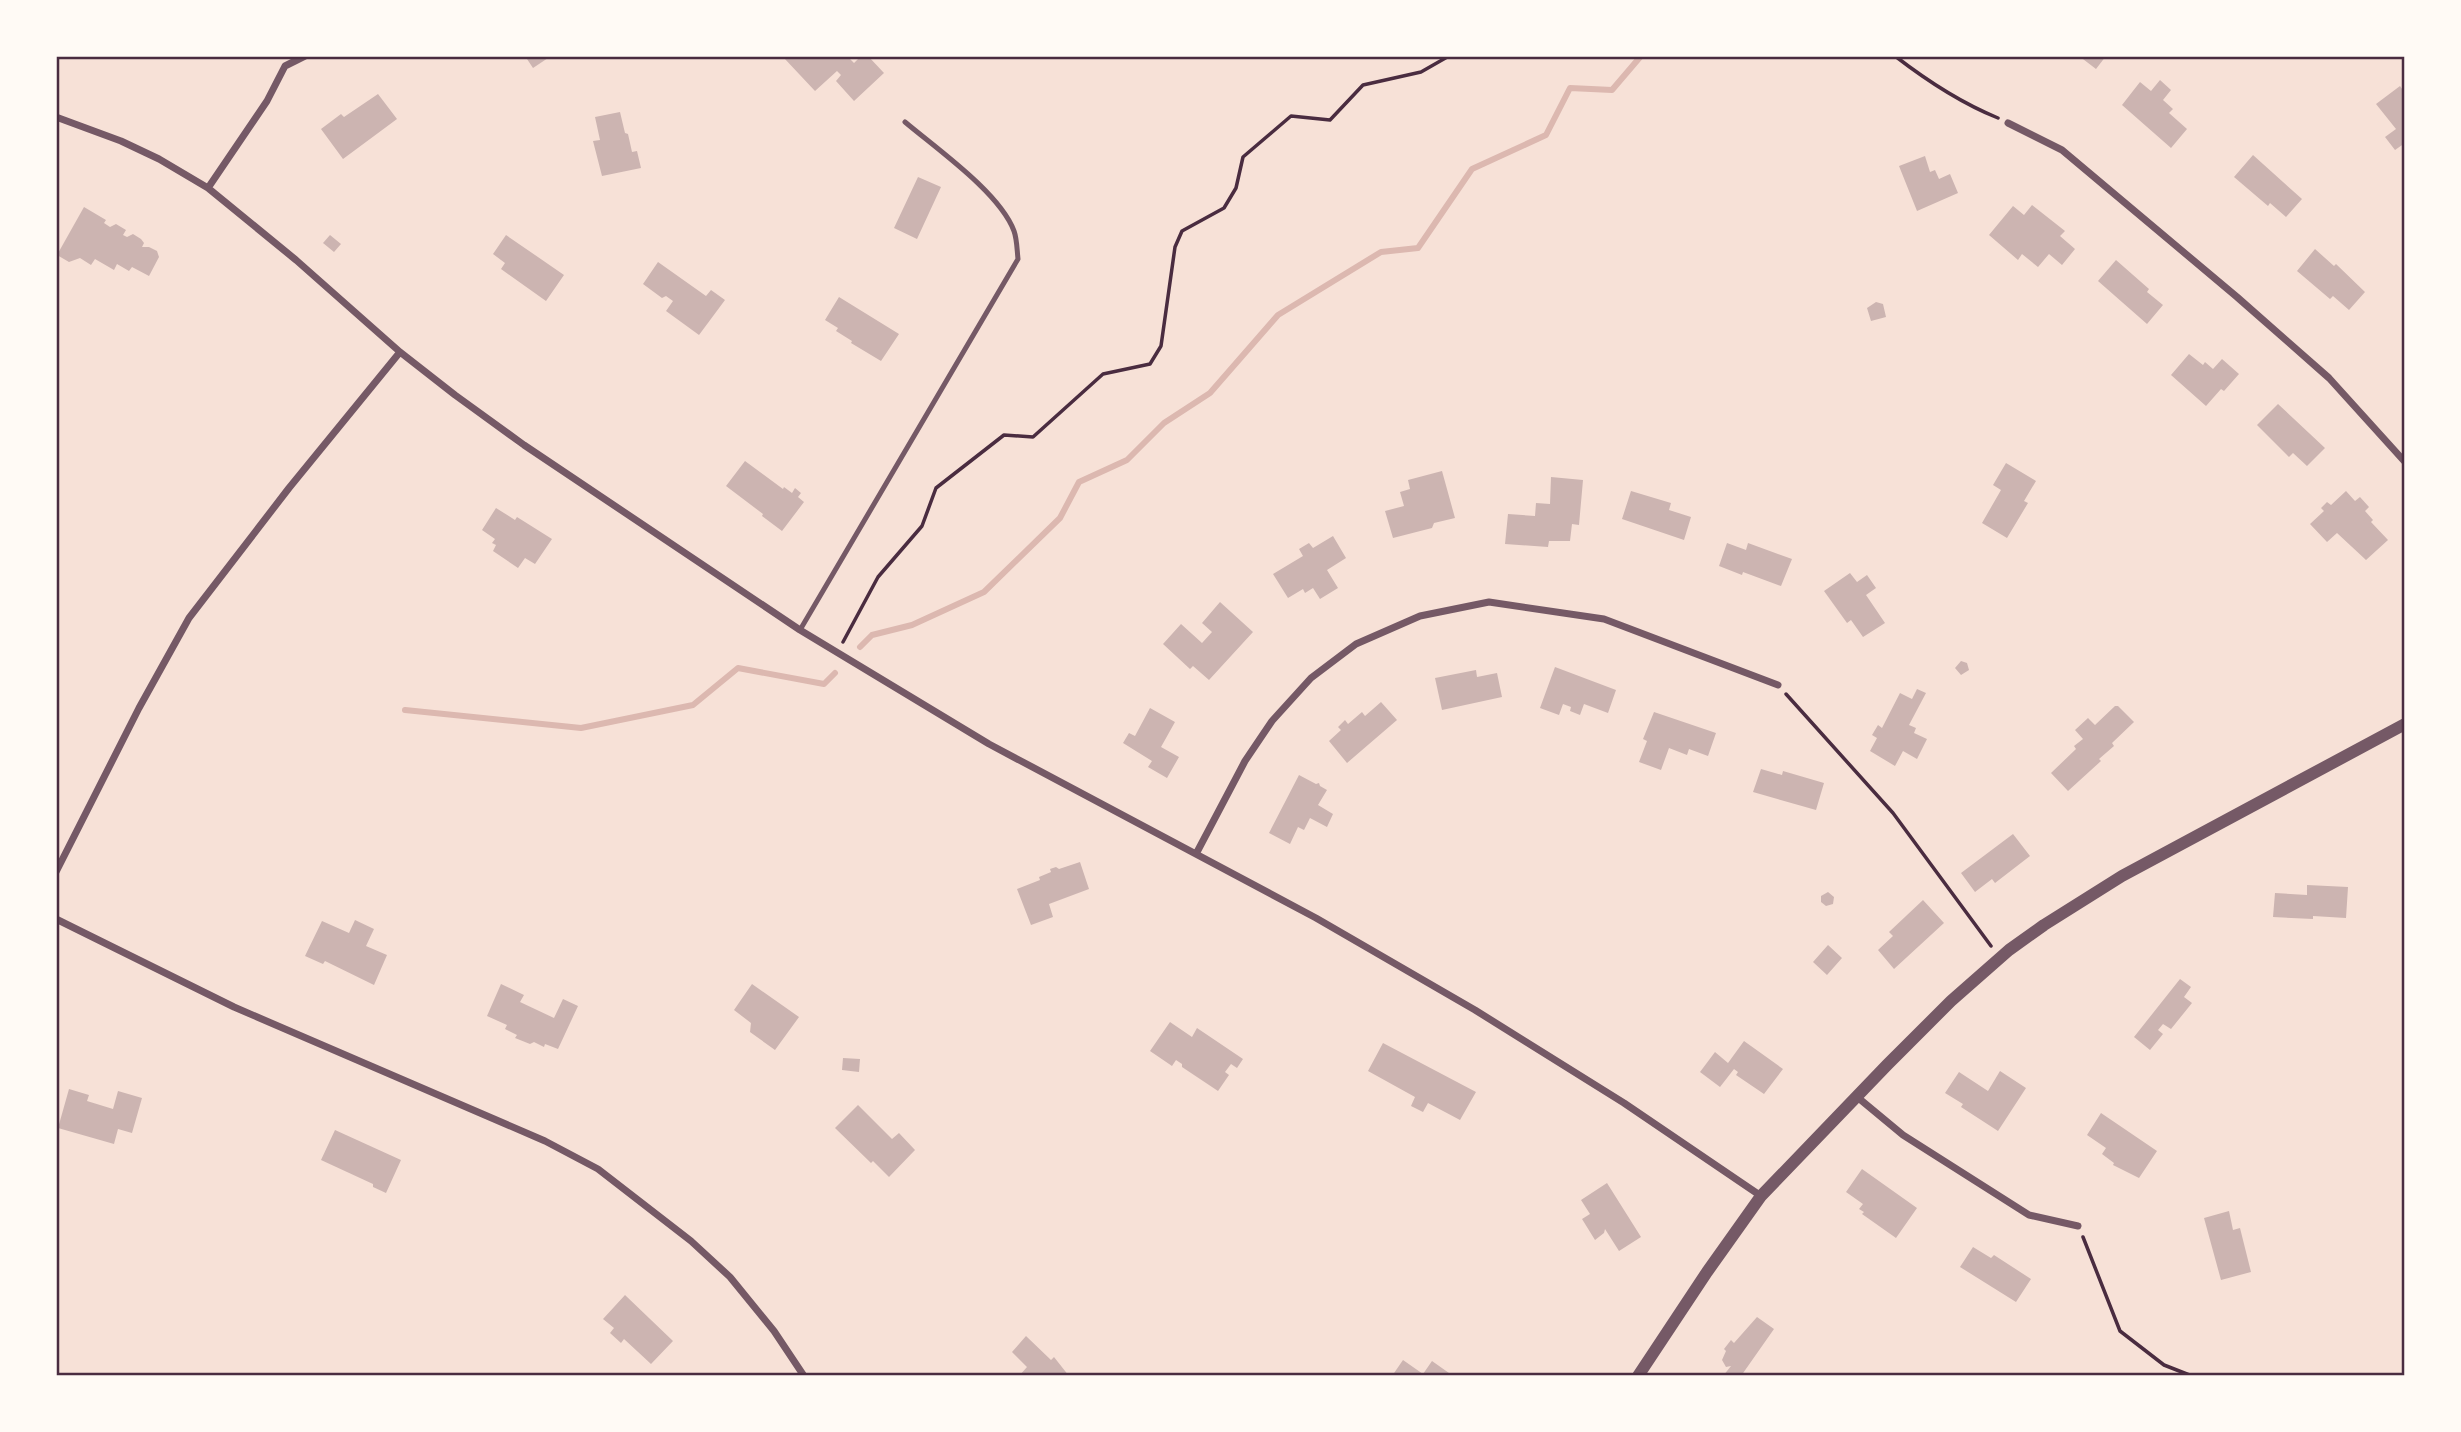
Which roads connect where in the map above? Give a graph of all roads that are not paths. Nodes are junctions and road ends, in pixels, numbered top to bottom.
1 (305, 56) edge
2 (56, 117) edge
3 (905, 122) dead end
4 (2008, 122) road end
5 (208, 188) junction
6 (400, 352) junction
7 (2405, 462) edge
8 (800, 630) junction
9 (1778, 685) road end
10 (2405, 724) edge
11 (1196, 854) junction
12 (56, 872) edge
13 (56, 919) edge
14 (1856, 1096) junction
15 (1761, 1196) junction
16 (2078, 1226) road end
17 (804, 1376) edge
18 (1637, 1376) edge

1 - 5 street
2 - 5 street
3 - 8 lane
4 - 7 street
5 - 6 street
6 - 8 street
6 - 12 street
8 - 11 street
9 - 11 street
10 - 14 street
11 - 15 street
13 - 17 street
14 - 15 street
14 - 16 street
15 - 18 street

